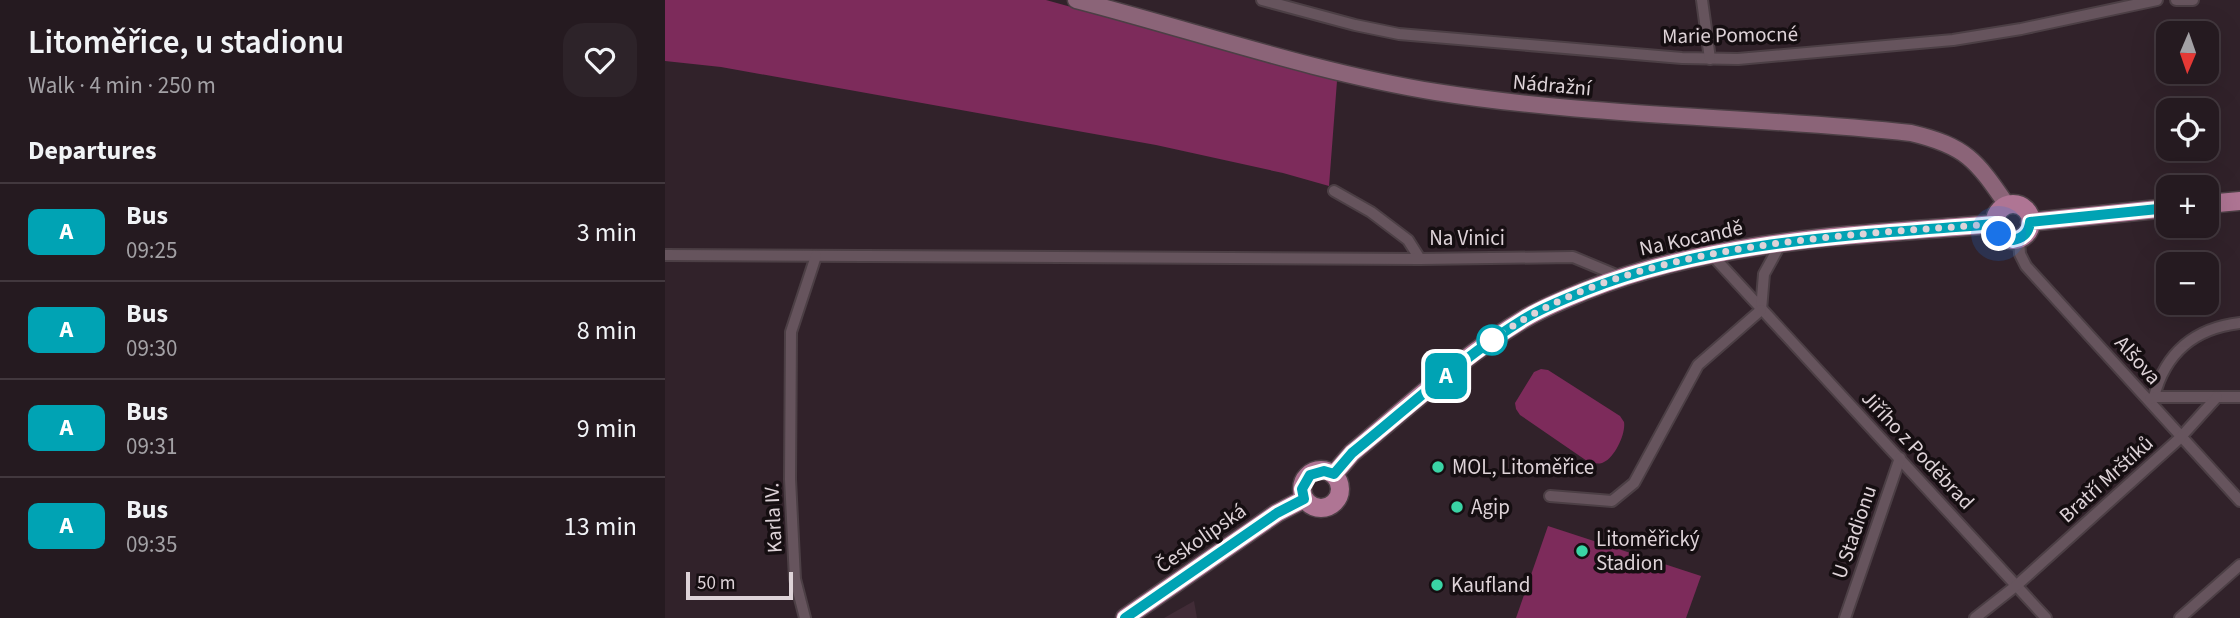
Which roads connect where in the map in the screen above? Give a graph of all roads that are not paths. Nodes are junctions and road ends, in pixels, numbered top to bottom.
1 (1076, 0) edge
2 (1262, 0) edge
3 (1702, 0) edge
4 (2157, 0) edge
5 (2176, 0) edge
6 (2193, 0) edge
7 (1096, 2) edge
8 (1710, 59) junction
9 (1334, 191) dead end
10 (2240, 201) edge
11 (2219, 203) edge
12 (2007, 205) junction
13 (2156, 209) edge
14 (2030, 222) junction
15 (1995, 224) junction
16 (2019, 239) junction
17 (1781, 243) junction
18 (665, 255) edge
19 (1712, 255) junction
20 (816, 256) junction
21 (1420, 259) junction
22 (1621, 277) junction
23 (1761, 310) junction
24 (2240, 323) edge
25 (2217, 397) junction
26 (2240, 397) edge
27 (2151, 398) junction
28 (2181, 438) junction
29 (1900, 458) junction
30 (1334, 474) junction
31 (1550, 496) dead end
32 (1304, 499) junction
33 (2240, 501) edge
34 (2240, 565) edge
35 (2017, 585) junction
36 (806, 618) edge
37 (1125, 618) edge
38 (1845, 618) edge
39 (1975, 618) edge
40 (2046, 618) edge
41 (2180, 618) edge

1 - 7 main road, Nádražní
2 - 8 street, Marie Pomocné
3 - 8 street
4 - 8 street, Marie Pomocné
5 - 6 street
7 - 12 main road, Nádražní
9 - 21 street, Na Vinici
10 - 11 main road
12 - 14 main road
12 - 15 main road
13 - 14 main road
14 - 16 main road
15 - 16 main road
15 - 17 main road, Na Kocandě
16 - 27 street, Alšova
17 - 19 main road, Na Kocandě
17 - 23 street
18 - 20 street
19 - 22 main road, Na Kocandě
19 - 23 street, Jiřího z Poděbrad
20 - 21 street
20 - 36 street, Karla IV.
21 - 22 street, Na Vinici
22 - 30 main road, Na Kocandě
23 - 29 street, Jiřího z Poděbrad
23 - 31 street
24 - 27 street
25 - 26 street
25 - 27 street
25 - 28 street, Bratří Mrštíků
27 - 28 street, Alšova
28 - 33 street, Alšova
28 - 35 street, Bratří Mrštíků
29 - 35 street, Jiřího z Poděbrad
29 - 38 street, U Stadionu
30 - 32 main road, Na Kocandě
30 - 32 main road
32 - 37 main road, Českolipská
34 - 41 street
35 - 39 street, Bratří Mrštíků
35 - 40 street, Jiřího z Poděbrad

